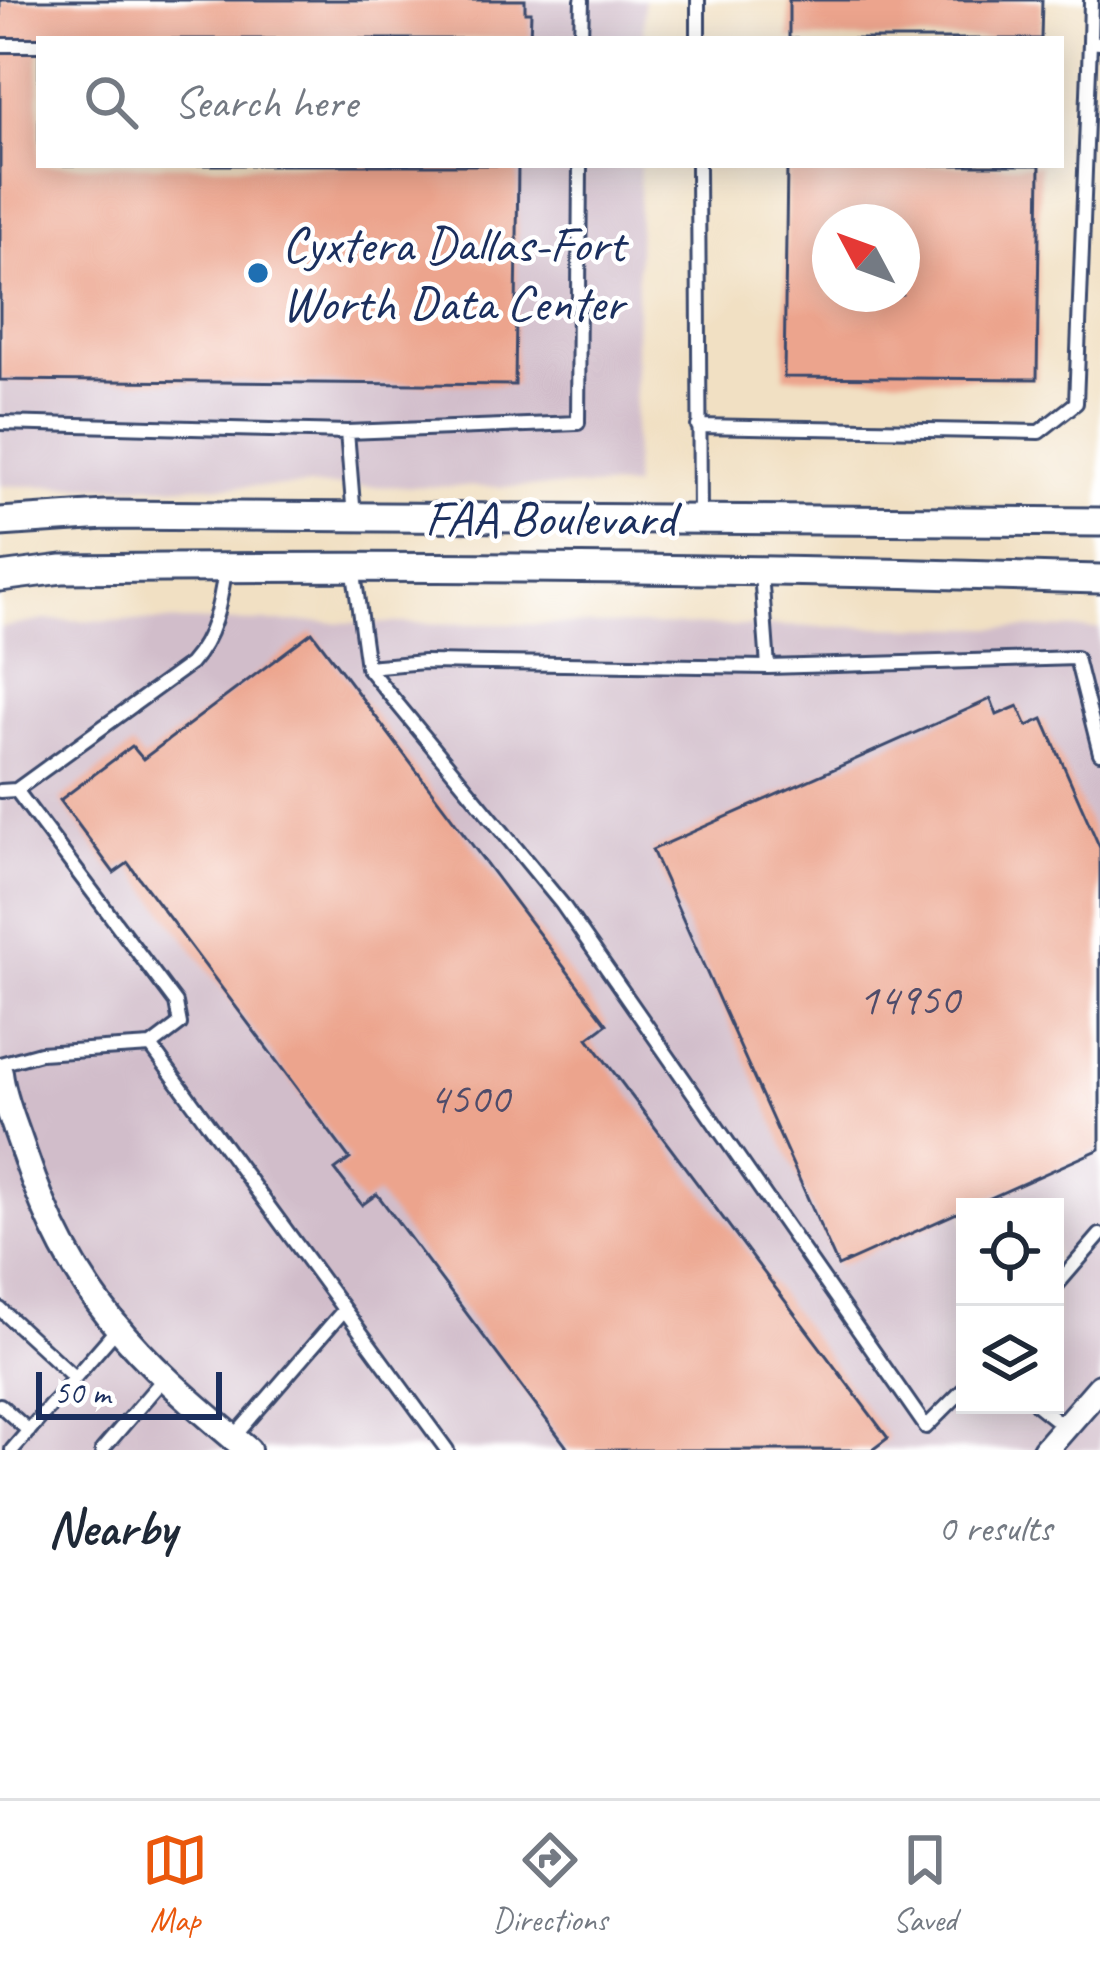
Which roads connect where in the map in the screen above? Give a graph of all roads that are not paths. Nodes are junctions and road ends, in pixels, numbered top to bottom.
1 (582, 0) edge
2 (698, 0) edge
3 (1091, 0) edge
4 (581, 36) edge
5 (698, 36) edge
6 (1095, 42) edge
7 (0, 45) edge
8 (36, 45) edge
9 (580, 168) edge
10 (698, 168) edge
11 (0, 423) edge
12 (698, 426) junction
13 (347, 433) junction
14 (354, 517) junction
15 (700, 519) junction
16 (763, 520) junction
17 (0, 522) edge
18 (1100, 522) edge
19 (353, 566) junction
20 (226, 567) junction
21 (760, 568) junction
22 (0, 577) edge
23 (1100, 579) edge
24 (367, 667) junction
25 (768, 668) junction
26 (1099, 744) edge
27 (16, 790) junction
28 (0, 791) edge
29 (151, 1046) junction
30 (0, 1069) edge
31 (1, 1083) edge
32 (1100, 1234) edge
33 (1064, 1276) edge
34 (0, 1309) edge
35 (344, 1310) junction
36 (116, 1330) junction
37 (75, 1378) junction
38 (164, 1378) junction
39 (1100, 1387) edge
40 (956, 1397) edge
41 (0, 1405) edge
42 (1048, 1414) edge
43 (1065, 1427) junction
44 (29, 1431) junction
45 (241, 1444) edge
46 (12, 1450) edge
47 (102, 1450) edge
48 (447, 1450) edge
49 (1045, 1450) edge

1 - 4 lane
2 - 5 lane
3 - 6 lane
6 - 12 lane
7 - 8 lane
9 - 13 lane
10 - 12 lane
11 - 13 lane
12 - 15 lane
13 - 14 lane
14 - 15 street, FAA Boulevard
14 - 17 street, FAA Boulevard
14 - 19 street
15 - 16 street, FAA Boulevard
16 - 18 street, FAA Boulevard
16 - 21 street
19 - 20 street, FAA Boulevard
19 - 21 street, FAA Boulevard
19 - 24 lane
20 - 22 street, FAA Boulevard
20 - 27 lane
21 - 23 street, FAA Boulevard
21 - 25 lane
24 - 25 lane
24 - 40 lane
25 - 26 lane
27 - 28 lane
27 - 29 lane
29 - 30 lane
29 - 35 lane
30 - 31 street
31 - 36 street
32 - 33 lane
34 - 37 lane
35 - 45 lane
35 - 48 lane
36 - 37 lane
36 - 38 street
37 - 44 lane
38 - 45 street
38 - 47 lane
39 - 43 street
41 - 44 lane
42 - 43 lane
43 - 49 street
44 - 46 lane

